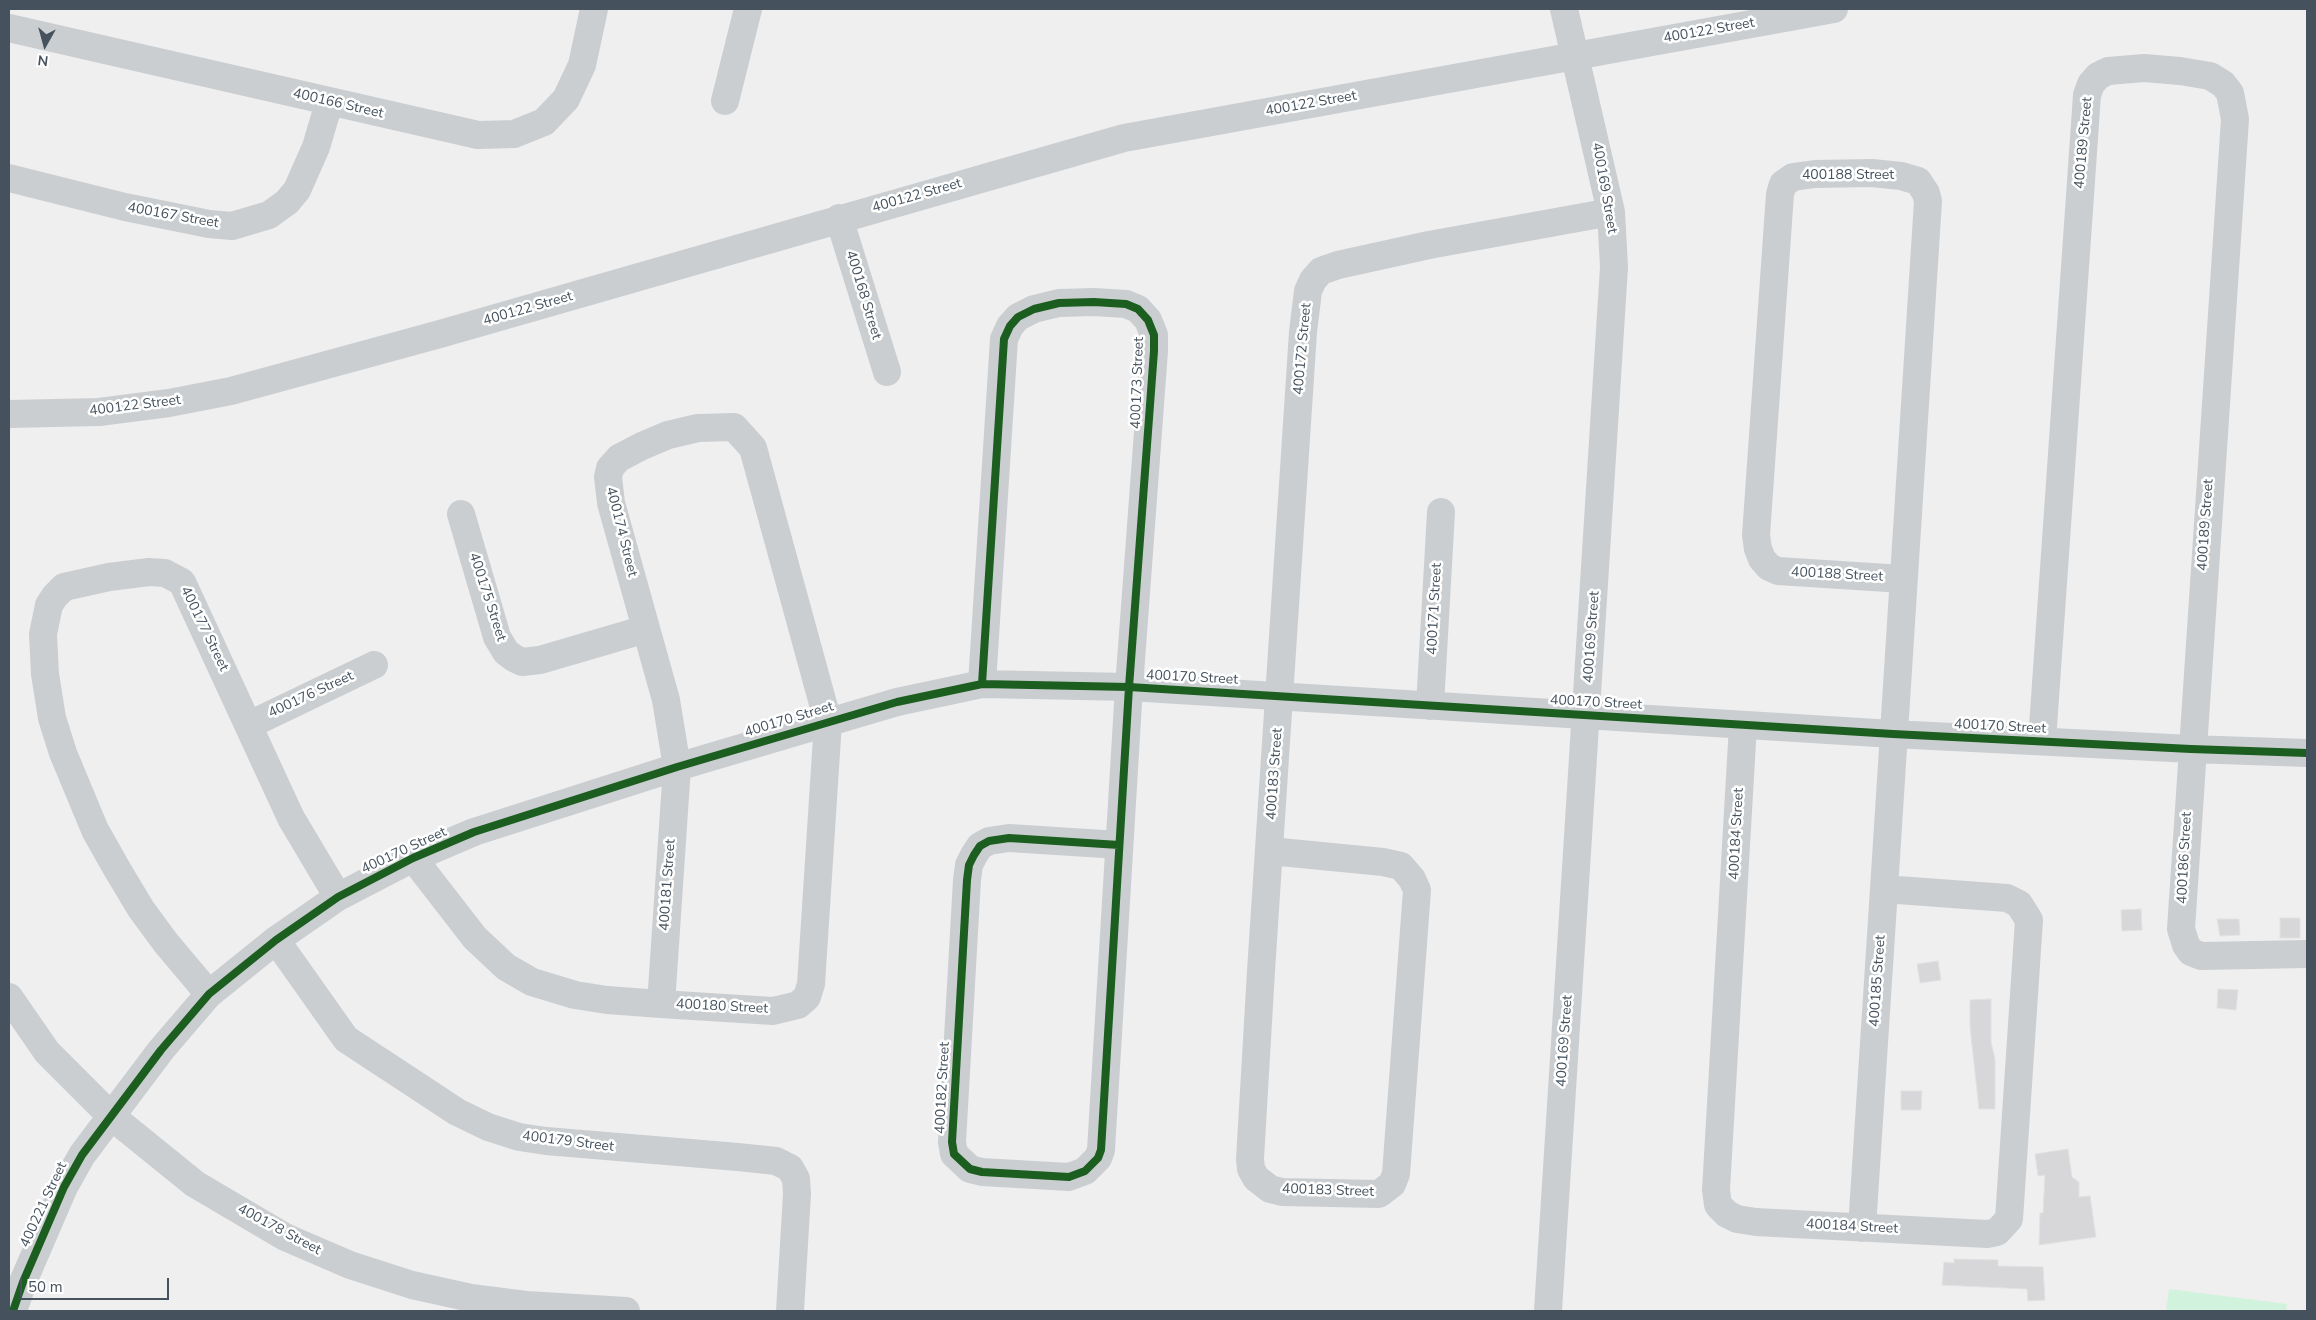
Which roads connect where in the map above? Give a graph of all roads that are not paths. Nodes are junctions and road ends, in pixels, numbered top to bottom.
1 (748, 9) edge
2 (1564, 9) edge
3 (1834, 9) edge
4 (590, 10) edge
5 (9, 28) edge
6 (1576, 55) junction
7 (725, 101) dead end
8 (329, 103) junction
9 (9, 178) edge
10 (1612, 212) junction
11 (839, 218) junction
12 (887, 372) dead end
13 (9, 414) edge
14 (1441, 512) dead end
15 (461, 514) dead end
16 (1904, 579) junction
17 (646, 629) junction
18 (374, 665) dead end
19 (982, 684) junction
20 (1130, 687) junction
21 (1280, 696) junction
22 (1430, 706) junction
23 (1587, 714) junction
24 (828, 722) junction
25 (249, 725) junction
26 (1743, 725) junction
27 (1894, 734) junction
28 (2042, 741) junction
29 (2191, 749) junction
30 (2307, 753) edge
31 (677, 767) junction
32 (1119, 845) junction
33 (1270, 851) junction
34 (413, 858) junction
35 (1884, 889) junction
36 (338, 897) junction
37 (276, 940) junction
38 (2307, 954) edge
39 (209, 994) junction
40 (9, 997) edge
41 (661, 1004) junction
42 (111, 1116) junction
43 (1862, 1228) junction
44 (13, 1311) edge
45 (626, 1311) edge
46 (790, 1311) edge
47 (1548, 1311) edge

1 - 7 street
2 - 6 street, 400169 Street
3 - 6 street, 400122 Street
4 - 8 street, 400166 Street
5 - 8 street, 400166 Street
6 - 10 street, 400169 Street
6 - 11 street, 400122 Street
8 - 9 street, 400167 Street
10 - 21 street, 400172 Street
10 - 23 street, 400169 Street
11 - 12 street, 400168 Street
11 - 13 street, 400122 Street
14 - 22 street, 400171 Street
15 - 17 street, 400175 Street
16 - 16 street, 400188 Street
16 - 27 street, 400188 Street
17 - 24 street, 400174 Street
17 - 31 street, 400174 Street
18 - 25 street, 400176 Street
19 - 20 street, 400170 Street
19 - 20 street, 400173 Street
19 - 24 street, 400170 Street
20 - 21 street, 400170 Street
20 - 32 street, 400182 Street
21 - 22 street, 400170 Street
21 - 33 street, 400183 Street
22 - 23 street, 400170 Street
23 - 26 street, 400170 Street
23 - 47 street, 400169 Street
24 - 31 street, 400170 Street
24 - 41 street, 400180 Street
25 - 36 street, 400177 Street
25 - 39 street, 400177 Street
26 - 27 street, 400170 Street
26 - 43 street, 400184 Street
27 - 28 street, 400170 Street
27 - 35 street, 400185 Street
28 - 29 street, 400170 Street
28 - 29 street, 400189 Street
29 - 30 street, 400170 Street
29 - 38 street, 400186 Street
31 - 34 street, 400170 Street
31 - 41 street, 400181 Street
32 - 32 street, 400182 Street
33 - 33 street, 400183 Street
34 - 36 street, 400170 Street
34 - 41 street, 400180 Street
35 - 43 street, 400185 Street
35 - 43 street, 400184 Street
36 - 37 street, 400170 Street
37 - 39 street, 400170 Street
37 - 46 street, 400179 Street
39 - 42 street, 400170 Street
40 - 42 street, 400178 Street
42 - 44 street, 400221 Street
42 - 45 street, 400178 Street

